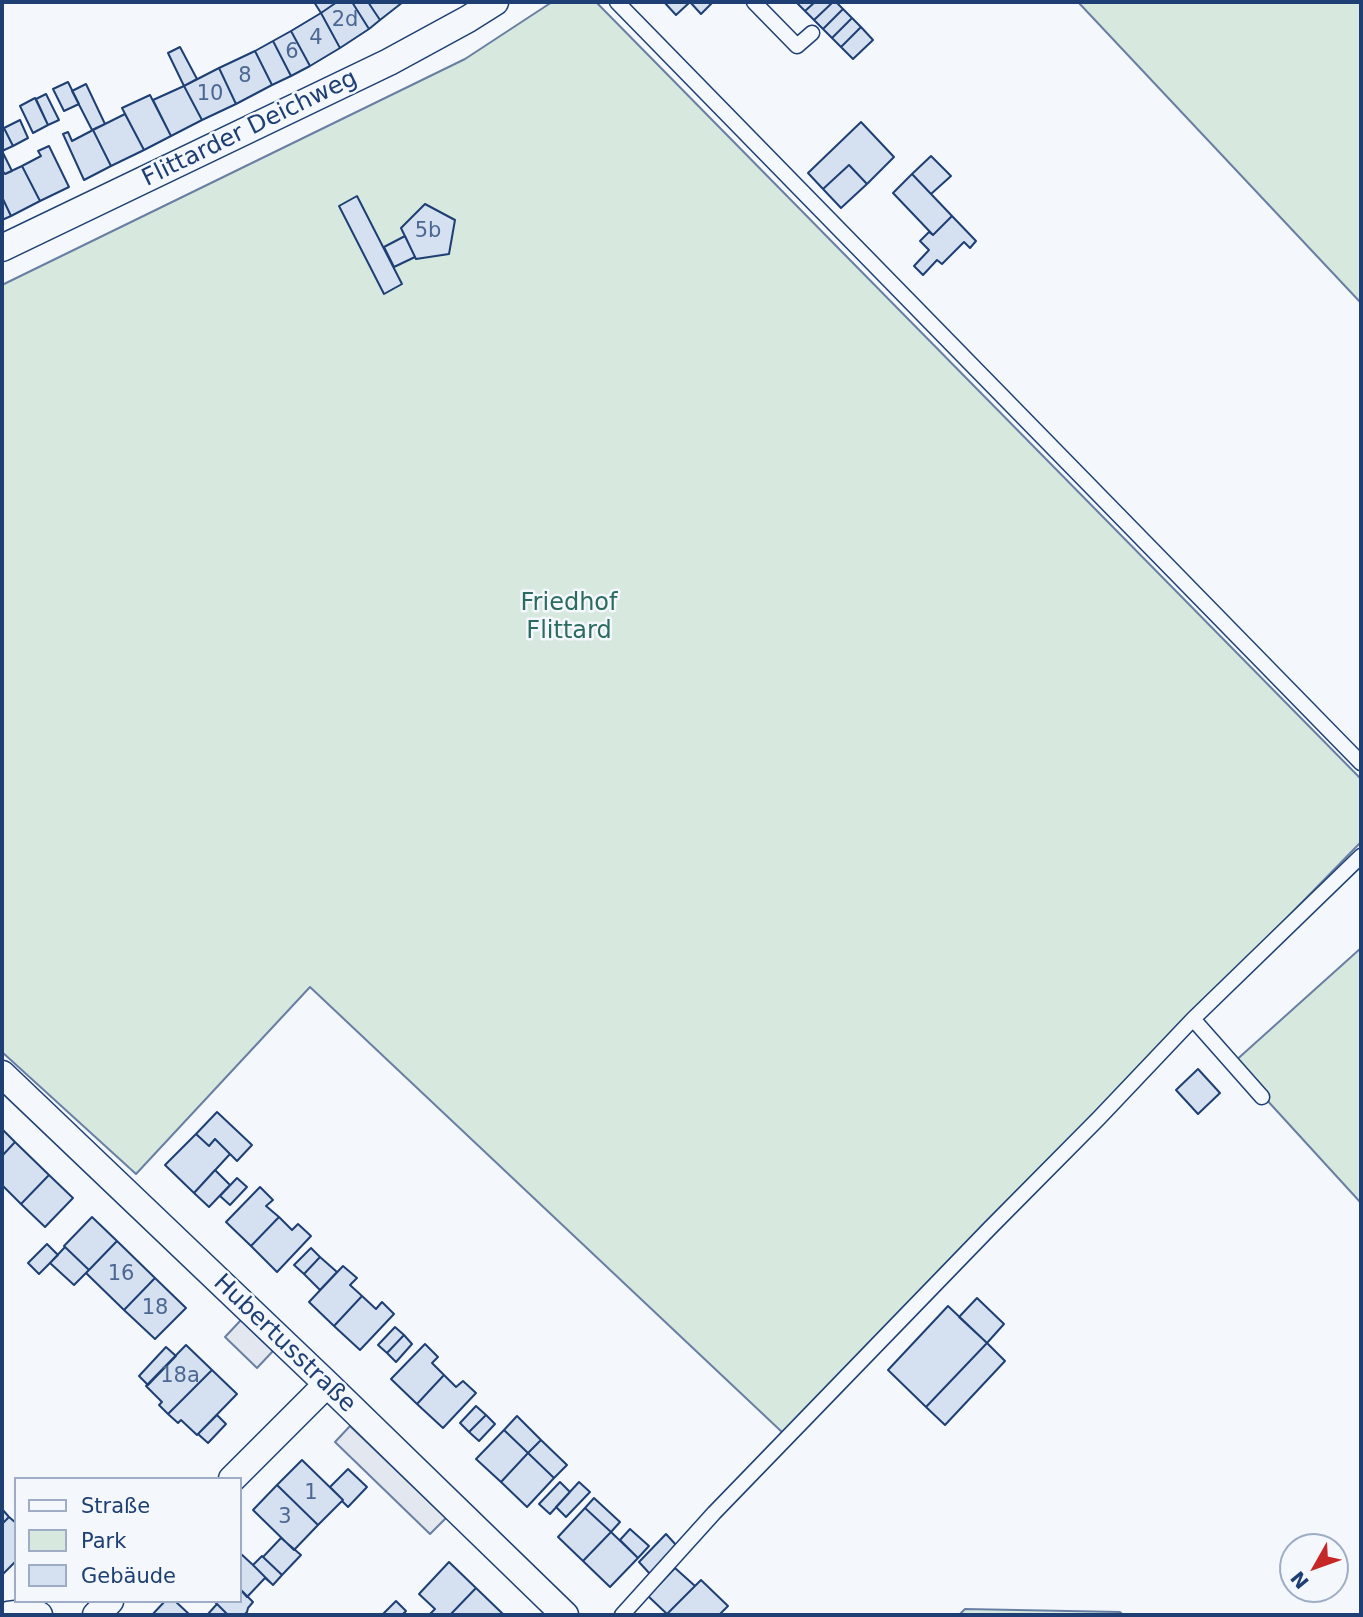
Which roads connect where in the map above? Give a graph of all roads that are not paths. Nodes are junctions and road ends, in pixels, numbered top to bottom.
1 (495, 2) edge
2 (618, 2) edge
3 (754, 2) edge
4 (812, 33) dead end
5 (2, 248) edge
6 (1361, 763) edge
7 (1361, 856) edge
8 (1193, 1019) junction
9 (2, 1074) edge
10 (1262, 1097) dead end
11 (327, 1384) junction
12 (234, 1477) edge
13 (8, 1615) edge
14 (39, 1615) edge
15 (565, 1615) edge
16 (622, 1615) edge

1 - 5 street, Flittarder Deichweg
2 - 6 lane
3 - 4 lane
7 - 8 lane
8 - 10 lane
8 - 16 lane
9 - 11 street, Hubertusstraße
11 - 12 street
11 - 15 street, Hubertusstraße
13 - 14 street

